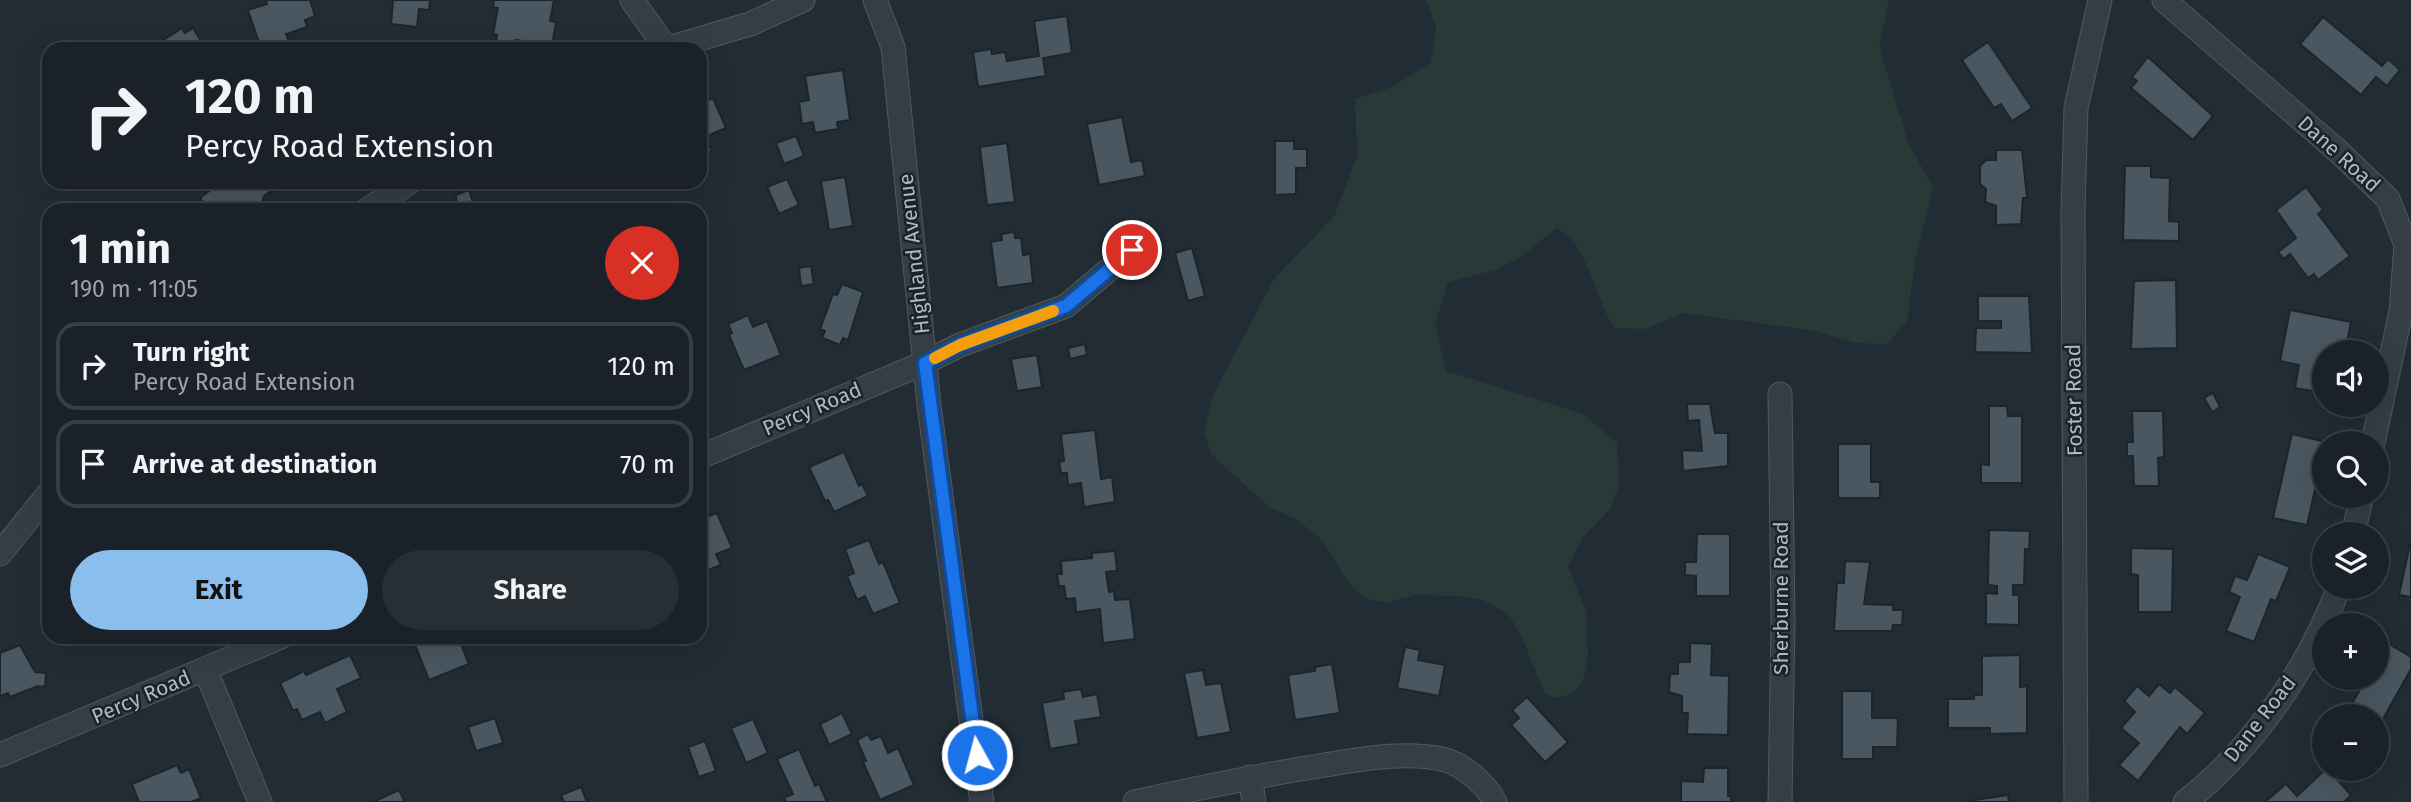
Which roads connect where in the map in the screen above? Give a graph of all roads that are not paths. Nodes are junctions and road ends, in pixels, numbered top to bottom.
1 (632, 0) edge
2 (803, 0) edge
3 (875, 0) edge
4 (2100, 0) edge
5 (2164, 0) edge
6 (661, 42) edge
7 (690, 42) edge
8 (399, 189) edge
9 (378, 203) edge
10 (1132, 250) dead end
11 (925, 363) junction
12 (1780, 394) dead end
13 (2376, 431) edge
14 (707, 454) edge
15 (42, 502) edge
16 (0, 554) edge
17 (2334, 599) edge
18 (264, 644) edge
19 (205, 669) junction
20 (0, 755) edge
21 (1250, 777) junction
22 (260, 802) edge
23 (982, 802) edge
24 (1135, 802) edge
25 (1254, 802) edge
26 (1495, 802) edge
27 (1780, 802) edge
28 (2076, 802) edge
29 (2185, 802) edge

1 - 6 street
2 - 7 street
3 - 11 street, Highland Avenue
4 - 28 street, Foster Road
5 - 13 street, Dane Road
8 - 9 street
10 - 11 street, Percy Road
11 - 14 street, Percy Road
11 - 23 street, Highland Avenue
12 - 27 street, Sherburne Road
15 - 16 street
17 - 29 street, Dane Road
18 - 19 street, Percy Road
19 - 20 street, Percy Road
19 - 22 street
21 - 24 street
21 - 25 street
21 - 26 street

